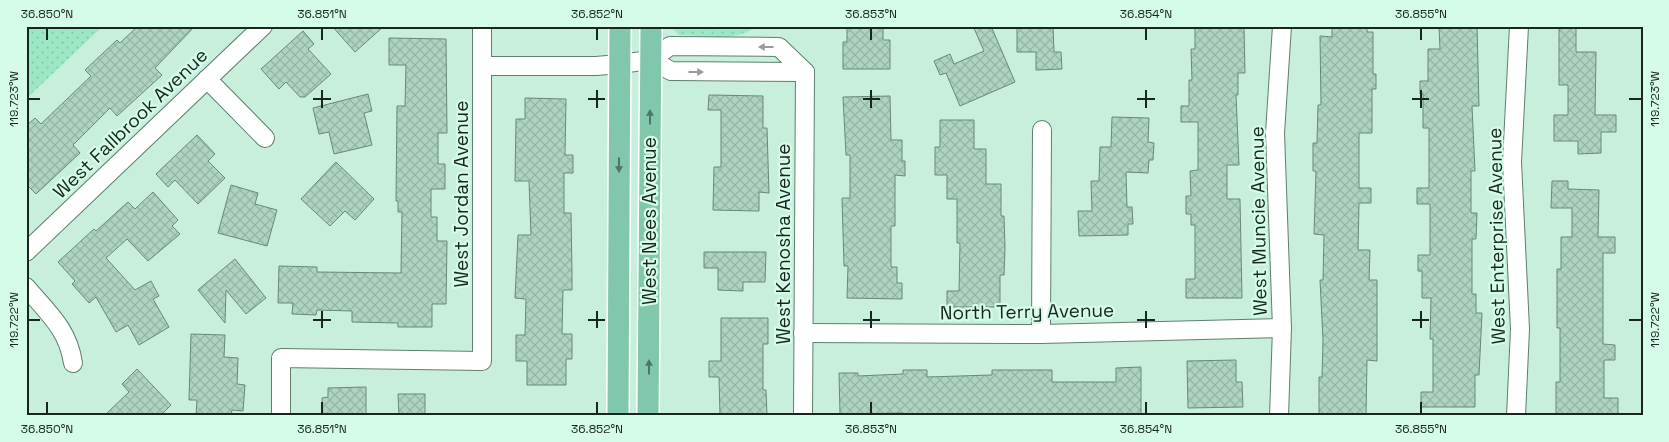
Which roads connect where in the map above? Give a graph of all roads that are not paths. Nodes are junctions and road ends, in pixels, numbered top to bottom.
1 (263, 26) edge
2 (482, 26) edge
3 (620, 26) edge
4 (651, 26) edge
5 (1282, 26) edge
6 (1519, 26) edge
7 (650, 60) junction
8 (620, 64) junction
9 (482, 66) junction
10 (805, 72) junction
11 (207, 78) junction
12 (1042, 130) dead end
13 (265, 138) dead end
14 (26, 252) edge
15 (26, 288) edge
16 (1282, 328) junction
17 (803, 333) junction
18 (1041, 334) junction
19 (73, 363) dead end
20 (281, 416) edge
21 (618, 416) edge
22 (648, 416) edge
23 (803, 416) edge
24 (1279, 416) edge
25 (1516, 416) edge

1 - 11 street, West Fallbrook Avenue
2 - 9 street, West Jordan Avenue
3 - 8 main road, West Nees Avenue
4 - 7 main road, West Nees Avenue
5 - 16 street, West Muncie Avenue
6 - 25 street, West Enterprise Avenue
7 - 8 street
7 -> 10 street
10 -> 7 street
22 -> 7 main road, West Nees Avenue
8 - 9 street
8 -> 21 main road, West Nees Avenue
9 - 20 street, West Jordan Avenue
10 - 17 street, West Kenosha Avenue
11 - 13 street
11 - 14 street, West Fallbrook Avenue
12 - 18 street
15 - 19 street
16 - 18 street, North Terry Avenue
16 - 24 street, West Muncie Avenue
17 - 18 street, North Terry Avenue
17 - 23 street, West Kenosha Avenue

